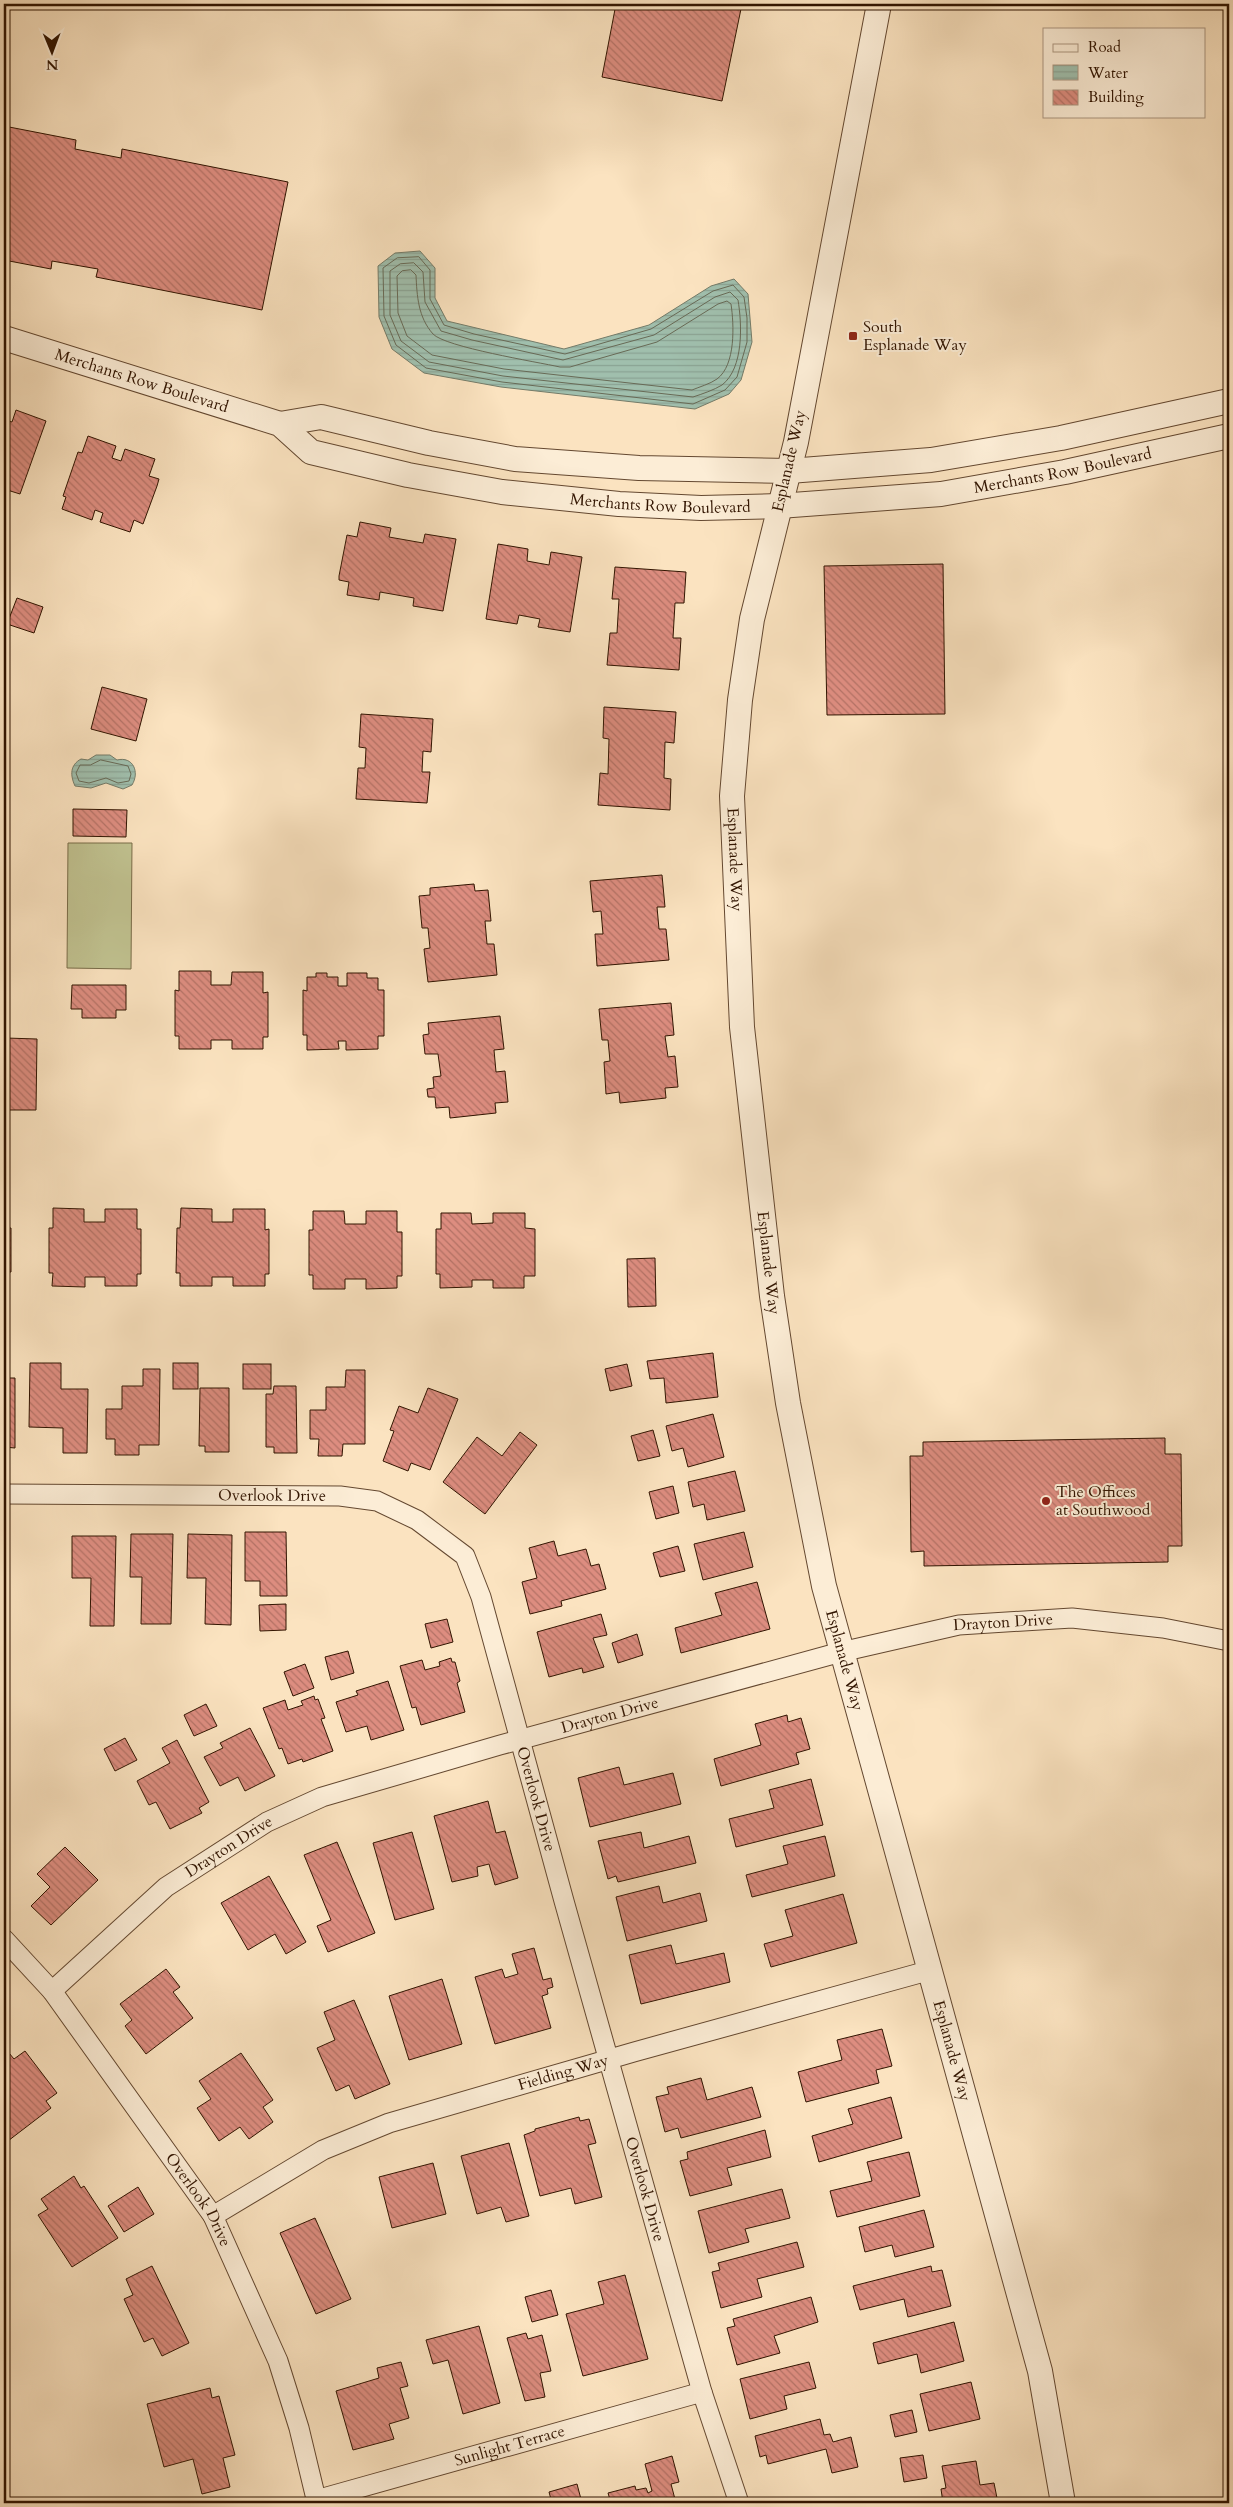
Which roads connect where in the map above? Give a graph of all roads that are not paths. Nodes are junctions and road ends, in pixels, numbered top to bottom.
1 (879, 4) edge
2 (4, 338) edge
3 (1229, 401) edge
4 (280, 424) junction
5 (1229, 436) edge
6 (788, 471) junction
7 (779, 506) junction
8 (4, 1494) edge
9 (1229, 1641) edge
10 (841, 1652) junction
11 (520, 1740) junction
12 (4, 1939) edge
13 (931, 1970) junction
14 (52, 1991) junction
15 (609, 2059) junction
16 (214, 2216) junction
17 (702, 2392) junction
18 (316, 2502) edge
19 (739, 2503) edge
20 (1062, 2503) edge

1 - 6 street, Esplanade Way
2 - 4 street, Merchants Row Boulevard
3 - 6 street, Merchants Row Boulevard
4 - 6 street, Merchants Row Boulevard
4 - 7 street, Merchants Row Boulevard
5 - 7 street, Merchants Row Boulevard
6 - 7 street, Esplanade Way
7 - 10 street, Esplanade Way
8 - 11 street, Overlook Drive
9 - 10 street, Drayton Drive
10 - 11 street, Drayton Drive
10 - 13 street, Esplanade Way
11 - 14 street, Drayton Drive
11 - 15 street, Overlook Drive
12 - 14 street, Overlook Drive
13 - 15 street, Fielding Way
13 - 20 street, Esplanade Way
14 - 16 street, Overlook Drive
15 - 16 street, Fielding Way
15 - 17 street, Overlook Drive
16 - 18 street, Overlook Drive
17 - 18 street, Sunlight Terrace
17 - 19 street, Overlook Drive

